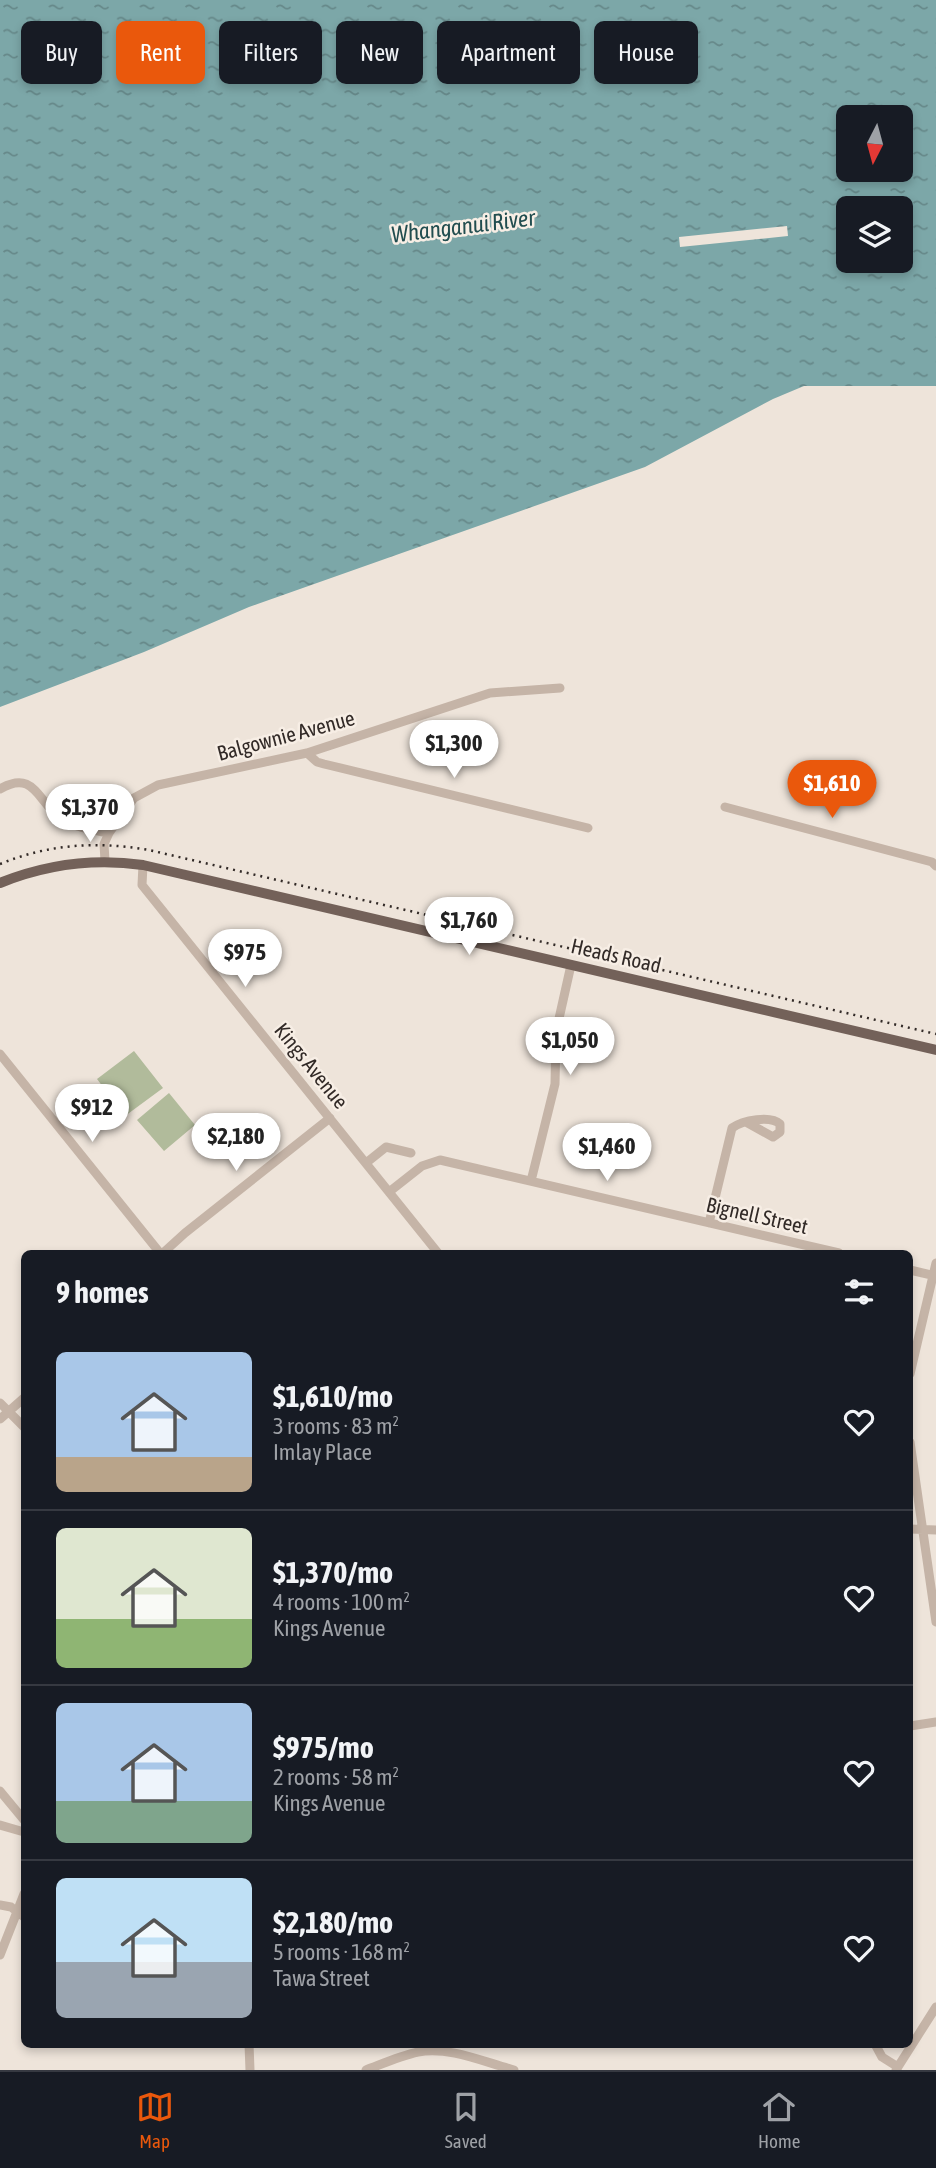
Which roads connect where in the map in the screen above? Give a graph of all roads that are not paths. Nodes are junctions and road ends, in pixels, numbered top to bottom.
1 (560, 688) dead end
2 (307, 753) junction
3 (0, 789) edge
4 (725, 807) dead end
5 (588, 828) dead end
6 (109, 832) junction
7 (105, 861) junction
8 (143, 865) junction
9 (936, 866) edge
10 (0, 883) edge
11 (571, 965) junction
12 (936, 1050) edge
13 (0, 1054) edge
14 (330, 1118) junction
15 (746, 1122) dead end
16 (411, 1153) dead end
17 (366, 1163) junction
18 (531, 1181) junction
19 (389, 1192) junction
20 (709, 1223) junction
21 (160, 1250) edge
22 (165, 1250) edge
23 (436, 1250) edge
24 (826, 1250) edge
25 (936, 1263) edge
26 (913, 1270) edge
27 (935, 1275) edge
28 (913, 1362) edge
29 (21, 1401) edge
30 (0, 1404) edge
31 (9, 1412) junction
32 (0, 1419) edge
33 (21, 1424) edge
34 (913, 1462) edge
35 (913, 1529) edge
36 (923, 1530) junction
37 (936, 1530) edge
38 (936, 1622) edge
39 (936, 1722) edge
40 (913, 1726) edge
41 (0, 1791) edge
42 (21, 1816) edge
43 (0, 1825) edge
44 (21, 1831) edge
45 (0, 1905) edge
46 (21, 1915) edge
47 (0, 1955) edge
48 (936, 2007) edge
49 (913, 2043) edge
50 (249, 2048) edge
51 (877, 2048) edge
52 (910, 2048) edge
53 (897, 2068) edge
54 (250, 2070) edge
55 (366, 2070) edge
56 (514, 2070) edge

1 - 2 street, Balgownie Avenue
2 - 5 street
2 - 6 street, Balgownie Avenue
3 - 6 street
4 - 9 street
6 - 7 street, Balgownie Avenue
7 - 8 main road, Heads Road
7 - 10 main road, Heads Road
8 - 11 main road, Heads Road
8 - 14 street, Kings Avenue
11 - 12 main road, Heads Road
11 - 18 street
13 - 21 street
14 - 17 street, Kings Avenue
14 - 22 street
15 - 20 street
16 - 17 street
17 - 19 street, Kings Avenue
18 - 19 street, Bignell Street
18 - 20 street, Bignell Street
19 - 23 street, Kings Avenue
20 - 24 street, Bignell Street
25 - 27 street
26 - 27 street
27 - 28 street
29 - 31 street
30 - 31 street
31 - 32 street
31 - 33 street
34 - 36 street
35 - 36 street
36 - 37 street
36 - 38 street
39 - 40 street
41 - 42 street
43 - 44 street
45 - 46 street
46 - 47 street
48 - 49 street
50 - 54 street
51 - 53 street
52 - 53 street
55 - 56 street

